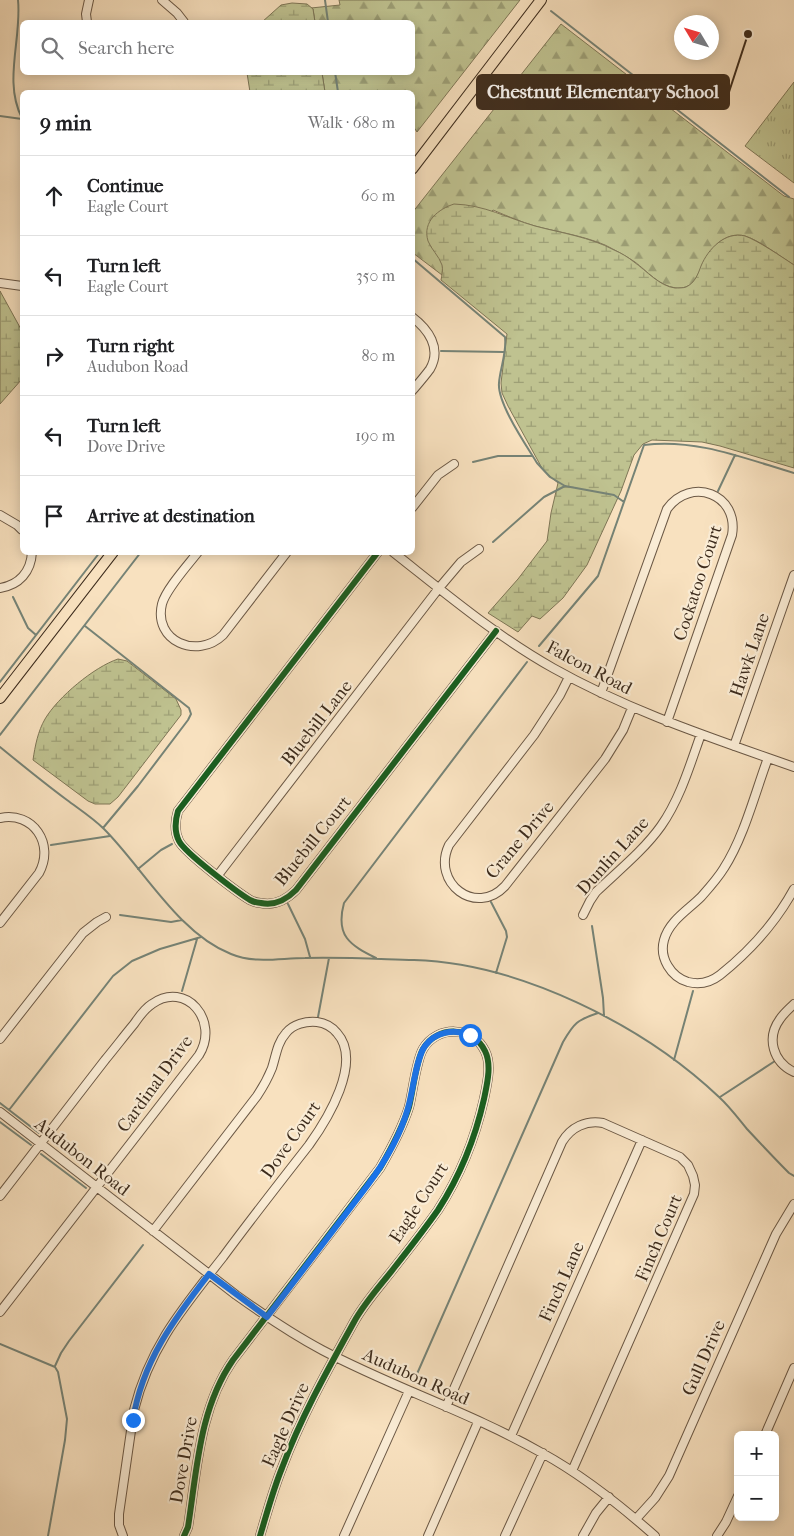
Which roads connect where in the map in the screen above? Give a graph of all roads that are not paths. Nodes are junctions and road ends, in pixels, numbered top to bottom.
1 (89, 0) edge
2 (162, 0) edge
3 (541, 0) edge
4 (87, 20) edge
5 (182, 20) edge
6 (415, 166) edge
7 (0, 283) edge
8 (20, 286) edge
9 (415, 320) edge
10 (415, 387) edge
11 (454, 464) dead end
12 (415, 504) edge
13 (0, 515) edge
14 (20, 528) edge
15 (479, 549) dead end
16 (32, 555) edge
17 (111, 555) edge
18 (196, 555) edge
19 (286, 555) edge
20 (376, 555) edge
21 (397, 555) edge
22 (794, 575) edge
23 (0, 588) edge
24 (439, 588) junction
25 (496, 631) junction
26 (569, 677) junction
27 (601, 694) junction
28 (0, 698) edge
29 (632, 708) junction
30 (667, 722) junction
31 (701, 734) junction
32 (734, 746) junction
33 (768, 758) junction
34 (794, 767) edge
35 (0, 818) edge
36 (218, 875) junction
37 (794, 889) edge
38 (584, 915) dead end
39 (106, 917) dead end
40 (0, 923) edge
41 (794, 1004) edge
42 (0, 1039) edge
43 (794, 1072) edge
44 (0, 1112) edge
45 (642, 1140) junction
46 (41, 1144) junction
47 (97, 1187) junction
48 (0, 1196) edge
49 (794, 1204) edge
50 (153, 1231) junction
51 (209, 1274) junction
52 (0, 1312) edge
53 (267, 1317) junction
54 (335, 1357) junction
55 (794, 1368) edge
56 (408, 1391) junction
57 (446, 1407) junction
58 (478, 1422) junction
59 (767, 1431) edge
60 (511, 1436) junction
61 (543, 1453) junction
62 (572, 1471) junction
63 (609, 1497) junction
64 (734, 1505) edge
65 (636, 1519) junction
66 (123, 1536) edge
67 (184, 1536) edge
68 (260, 1536) edge
69 (344, 1536) edge
70 (428, 1536) edge
71 (505, 1536) edge
72 (584, 1536) edge
73 (655, 1536) edge
74 (717, 1536) edge

1 - 4 street
2 - 5 street
3 - 6 main road
7 - 8 street
9 - 10 street
11 - 12 street
13 - 14 street
15 - 24 street, Bluebill Lane
16 - 23 street
17 - 28 main road
18 - 19 street
20 - 36 street, Bluebill Court
21 - 24 street, Falcon Road
22 - 32 street, Hawk Lane
24 - 25 street, Falcon Road
24 - 36 street, Bluebill Lane
25 - 26 street, Falcon Road
25 - 36 street, Bluebill Court
26 - 27 street, Falcon Road
26 - 29 street, Crane Drive
27 - 29 street, Falcon Road
27 - 30 street, Cockatoo Court
29 - 30 street, Falcon Road
30 - 31 street, Falcon Road
31 - 32 street, Falcon Road
31 - 38 street, Dunlin Lane
32 - 33 street, Falcon Road
33 - 34 street, Falcon Road
33 - 37 street
35 - 40 street
39 - 42 street
41 - 43 street
44 - 46 street, Audubon Road
45 - 57 street, Finch Court
45 - 60 street, Finch Lane
45 - 62 street, Finch Court
46 - 47 street, Audubon Road
46 - 47 street, Cardinal Drive
46 - 48 street, Cardinal Drive
47 - 50 street, Audubon Road
47 - 52 street, Cardinal Drive
49 - 65 street, Gull Drive
50 - 51 street, Audubon Road
50 - 51 street, Dove Court
51 - 53 street, Audubon Road
51 - 66 street
53 - 54 street, Audubon Road
53 - 54 street, Eagle Court
53 - 67 street, Dove Drive
54 - 56 street, Audubon Road
54 - 68 street, Eagle Drive
55 - 59 street
56 - 57 street, Audubon Road
56 - 69 street
57 - 58 street, Audubon Road
58 - 60 street, Audubon Road
58 - 70 street
60 - 61 street, Audubon Road
61 - 62 street, Audubon Road
61 - 71 street
62 - 63 street, Audubon Road
63 - 65 street, Audubon Road
63 - 72 street
64 - 74 street
65 - 73 street, Audubon Road

